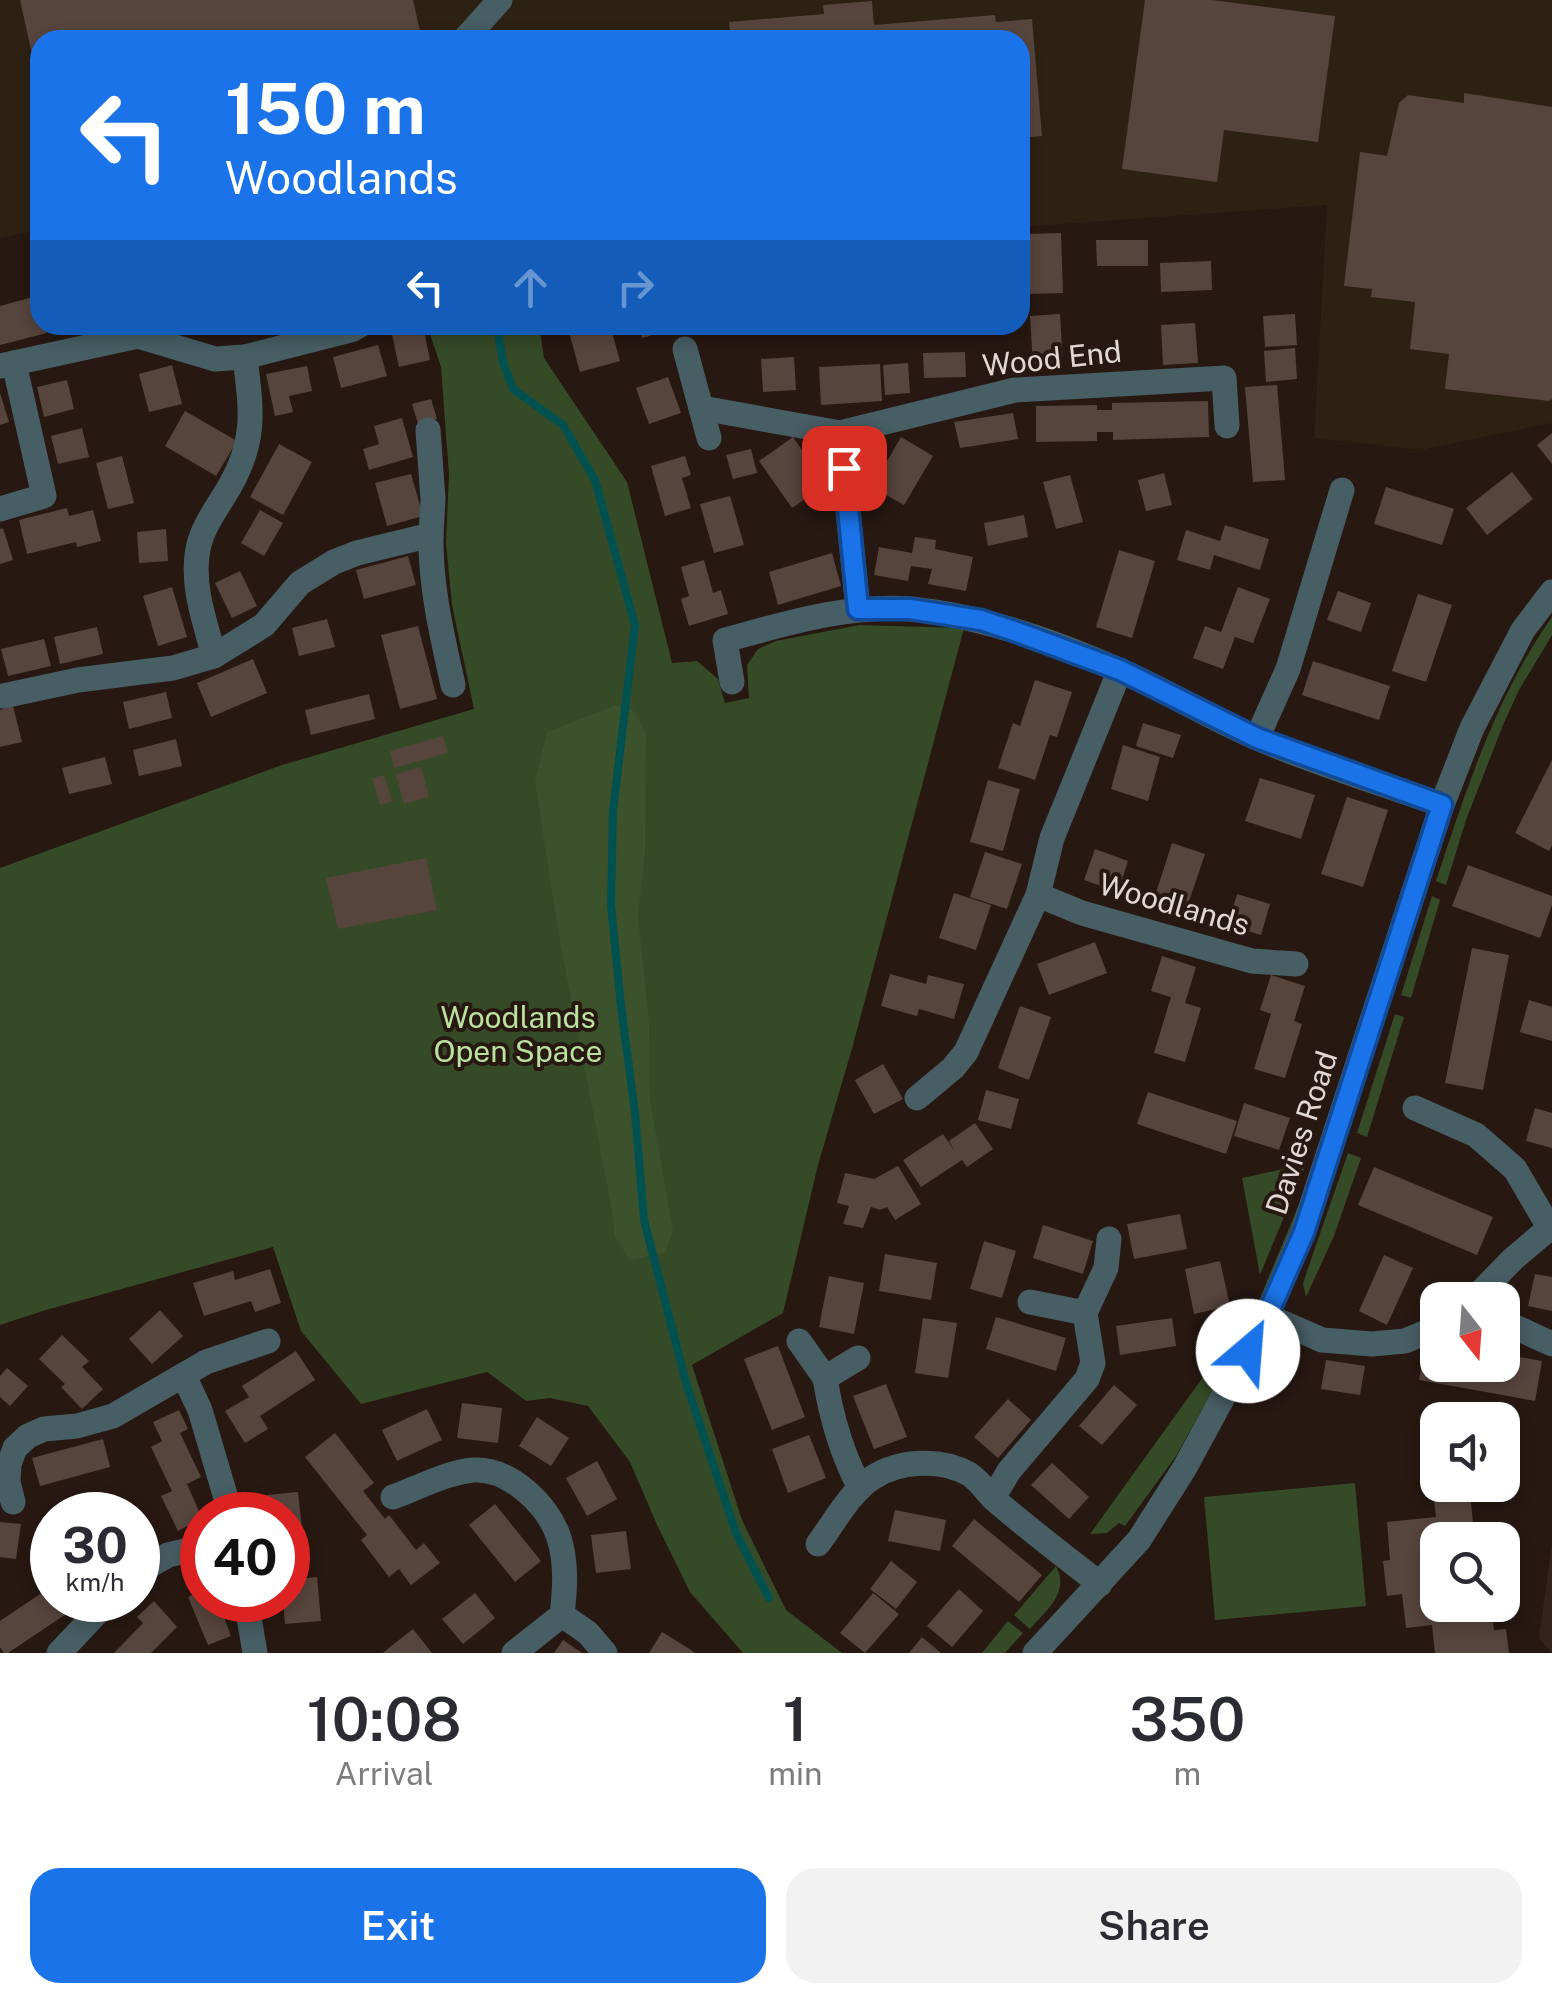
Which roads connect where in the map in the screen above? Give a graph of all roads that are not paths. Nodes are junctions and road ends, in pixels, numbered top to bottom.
1 (500, 0) edge
2 (473, 30) edge
3 (331, 335) edge
4 (684, 349) dead end
5 (245, 357) junction
6 (7, 364) edge
7 (702, 408) junction
8 (1226, 426) dead end
9 (428, 430) dead end
10 (840, 433) junction
11 (709, 438) dead end
12 (1342, 490) dead end
13 (0, 509) edge
14 (431, 534) junction
15 (1552, 592) edge
16 (858, 609) junction
17 (214, 656) junction
18 (1120, 670) junction
19 (732, 682) dead end
20 (453, 685) dead end
21 (3, 696) dead end
22 (1257, 738) junction
23 (1442, 805) junction
24 (1038, 895) junction
25 (1296, 964) dead end
26 (916, 1098) dead end
27 (1415, 1108) dead end
28 (1550, 1226) edge
29 (1109, 1239) dead end
30 (1489, 1282) edge
31 (1030, 1302) dead end
32 (1086, 1313) junction
33 (1267, 1316) junction
34 (1520, 1329) edge
35 (1420, 1335) edge
36 (268, 1341) dead end
37 (798, 1341) dead end
38 (1552, 1344) edge
39 (858, 1358) dead end
40 (184, 1376) junction
41 (824, 1378) junction
42 (860, 1488) junction
43 (225, 1492) edge
44 (393, 1497) dead end
45 (993, 1498) junction
46 (7, 1503) edge
47 (818, 1544) dead end
48 (1100, 1584) junction
49 (562, 1615) junction
50 (92, 1622) edge
51 (250, 1622) edge
52 (73, 1648) edge
53 (255, 1653) edge
54 (514, 1653) edge
55 (605, 1653) edge
56 (1035, 1653) edge

1 - 2 street
3 - 5 street
4 - 7 street
5 - 6 street
5 - 17 street
6 - 13 street
7 - 10 street, Wood End
7 - 11 street
8 - 10 street, Wood End
9 - 14 street
10 - 16 street
12 - 22 street
14 - 17 street
14 - 20 street
15 - 23 street, Davies Road
16 - 18 street
16 - 19 street
17 - 21 street
18 - 22 street
18 - 24 street
22 - 23 street
23 - 33 street, Davies Road
24 - 25 street, Woodlands
24 - 26 street
27 - 28 street
28 - 30 street
29 - 32 street
31 - 32 street
32 - 45 street
33 - 35 street
33 - 48 street, Davies Road
34 - 38 street
36 - 40 street
37 - 41 street
39 - 41 street
40 - 43 street
40 - 46 street
41 - 42 street
42 - 45 street
42 - 47 street
44 - 49 street
45 - 48 street
48 - 56 street, Davies Road
49 - 54 street
49 - 55 street
50 - 52 street
51 - 53 street

